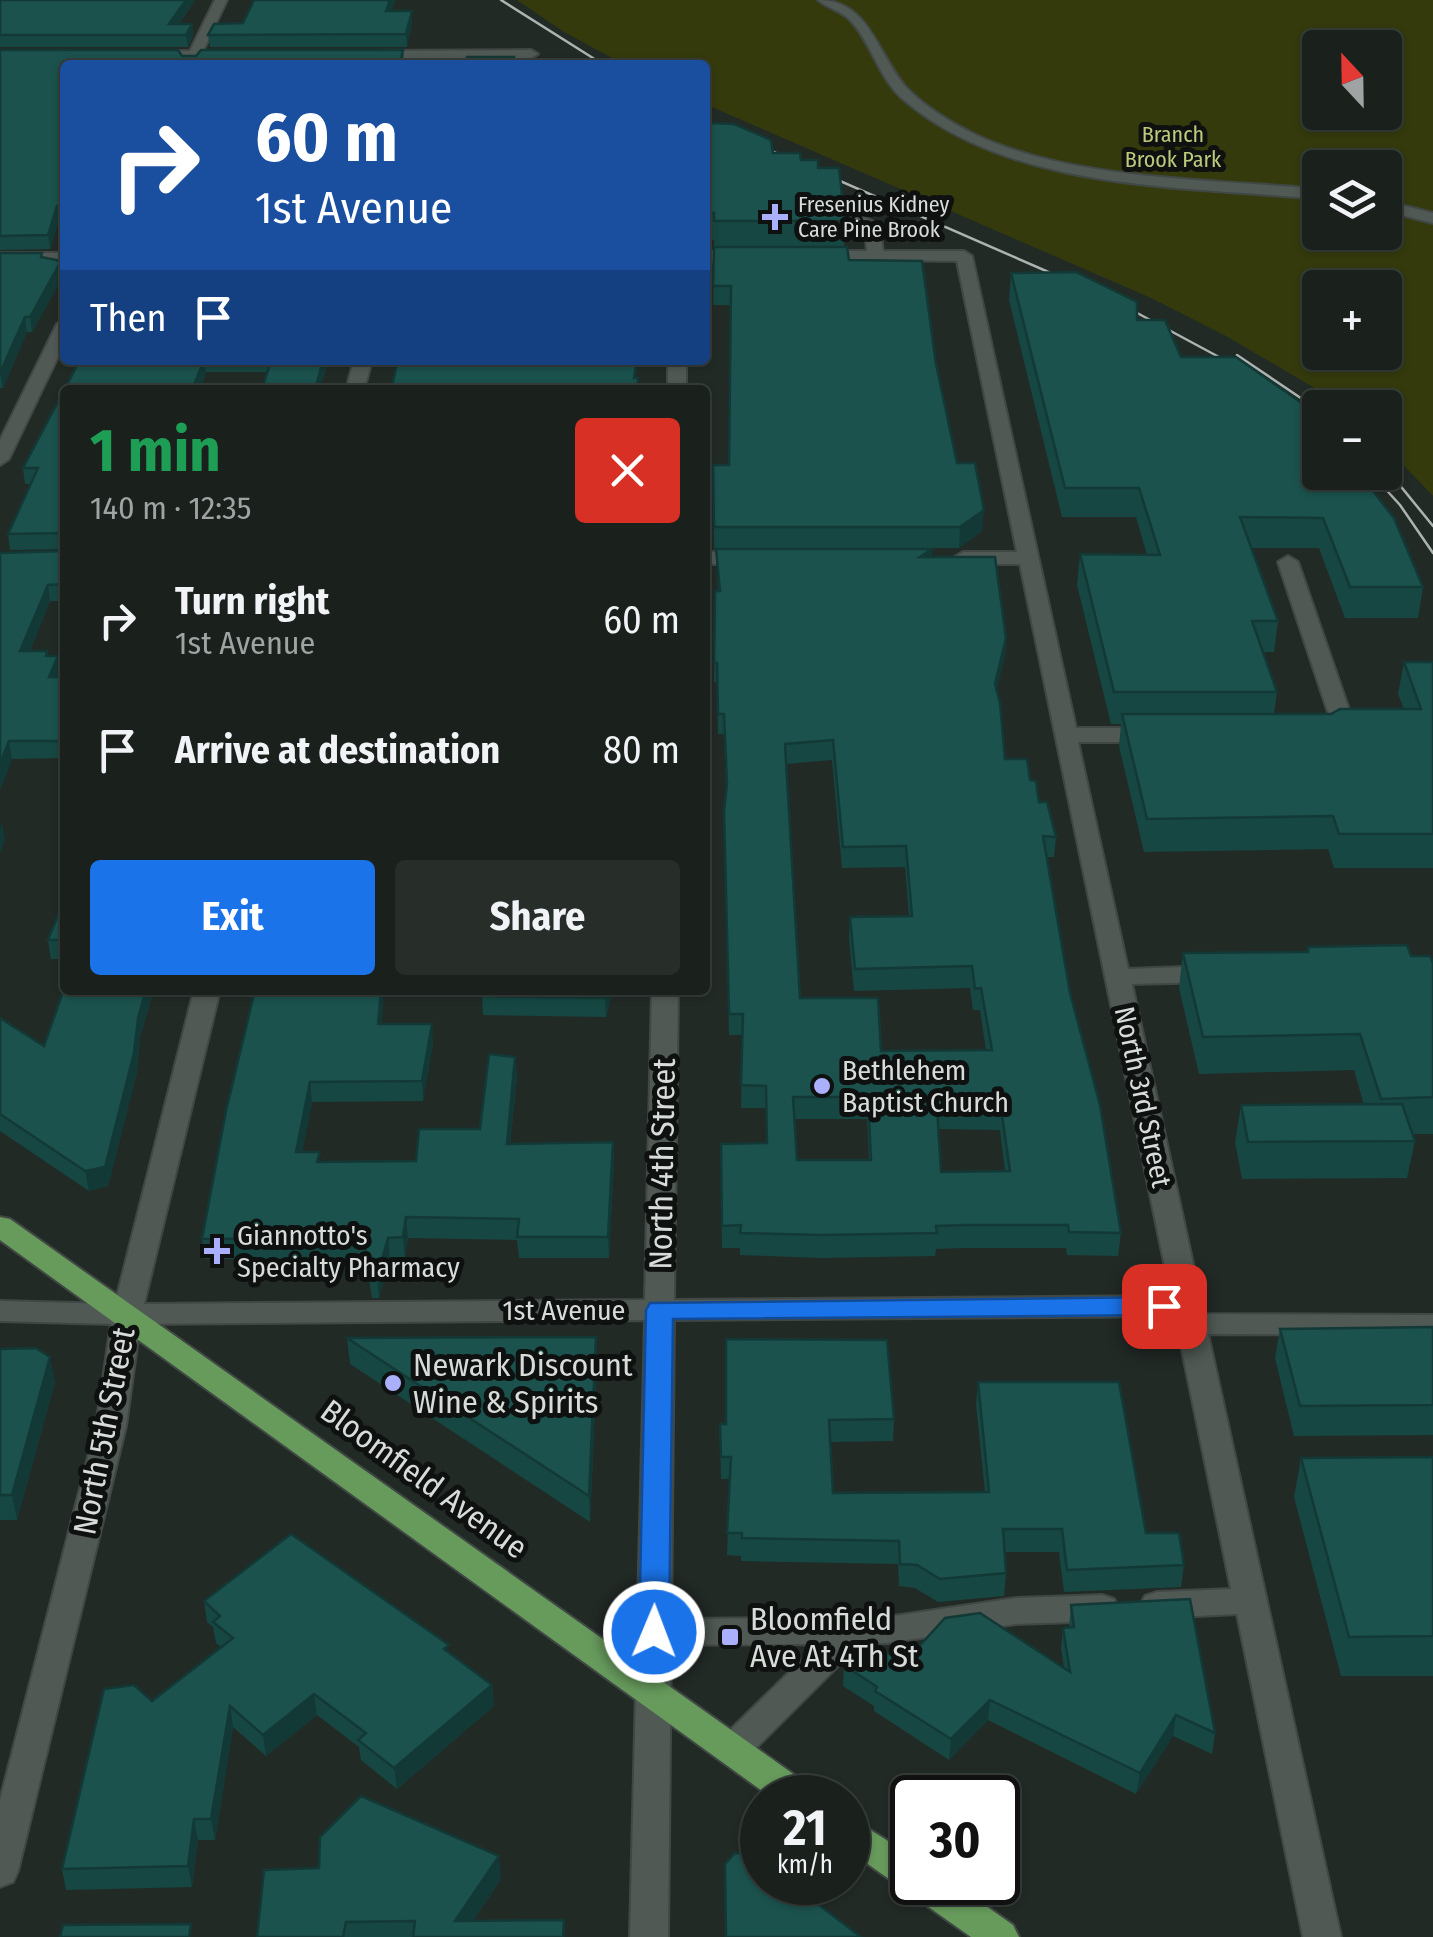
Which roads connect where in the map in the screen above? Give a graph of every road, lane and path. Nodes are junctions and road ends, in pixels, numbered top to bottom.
1 (221, 0) edge
2 (824, 0) edge
3 (531, 54) dead end
4 (133, 55) edge
5 (255, 55) edge
6 (347, 55) edge
7 (192, 60) edge
8 (437, 60) edge
9 (1302, 192) edge
10 (1402, 210) edge
11 (854, 218) dead end
12 (1433, 218) edge
13 (710, 256) edge
14 (762, 256) edge
15 (799, 256) edge
16 (874, 256) junction
17 (0, 258) edge
18 (60, 258) edge
19 (60, 334) edge
20 (0, 460) edge
21 (710, 558) edge
22 (763, 558) edge
23 (936, 558) edge
24 (1028, 558) junction
25 (1288, 562) dead end
26 (1066, 736) junction
27 (1168, 736) edge
28 (1306, 736) edge
29 (1236, 974) edge
30 (1117, 977) junction
31 (206, 995) edge
32 (666, 995) edge
33 (0, 1226) edge
34 (660, 1310) junction
35 (0, 1311) edge
36 (127, 1314) junction
37 (1189, 1315) junction
38 (1433, 1325) edge
39 (1250, 1602) junction
40 (854, 1630) junction
41 (654, 1632) junction
42 (652, 1695) junction
43 (732, 1750) junction
44 (767, 1775) edge
45 (0, 1871) edge
46 (955, 1905) edge
47 (649, 1937) edge
48 (1000, 1937) edge
49 (1322, 1937) edge

1 - 7 street
2 - 9 street
3 - 8 street
4 - 7 street
5 - 7 street
6 - 8 street
10 - 12 street
11 - 16 street
13 - 14 street
15 - 16 street
16 - 24 street, North 3rd Street
17 - 18 street
19 - 20 street
21 - 22 street
23 - 24 street
24 - 26 street, North 3rd Street
25 - 28 street
26 - 27 street
26 - 30 street, North 3rd Street
29 - 30 street
30 - 37 street, North 3rd Street
31 - 36 street, North 5th Street
32 - 34 street, North 4th Street
33 - 36 main road, Bloomfield Avenue
34 - 36 street, 1st Avenue
34 - 37 street, 1st Avenue
34 - 41 street, North 4th Street
35 - 36 street, 1st Avenue
36 - 42 main road, Bloomfield Avenue
36 - 45 street, North 5th Street
37 - 38 street, 1st Avenue
37 - 39 street, North 3rd Street
39 - 40 street
39 - 49 street, North 3rd Street
40 - 41 street
40 - 43 street
41 - 42 street, North 4th Street
42 - 43 main road, Bloomfield Avenue
42 - 47 street, North 4th Street
43 - 44 main road, Bloomfield Avenue
46 - 48 main road

